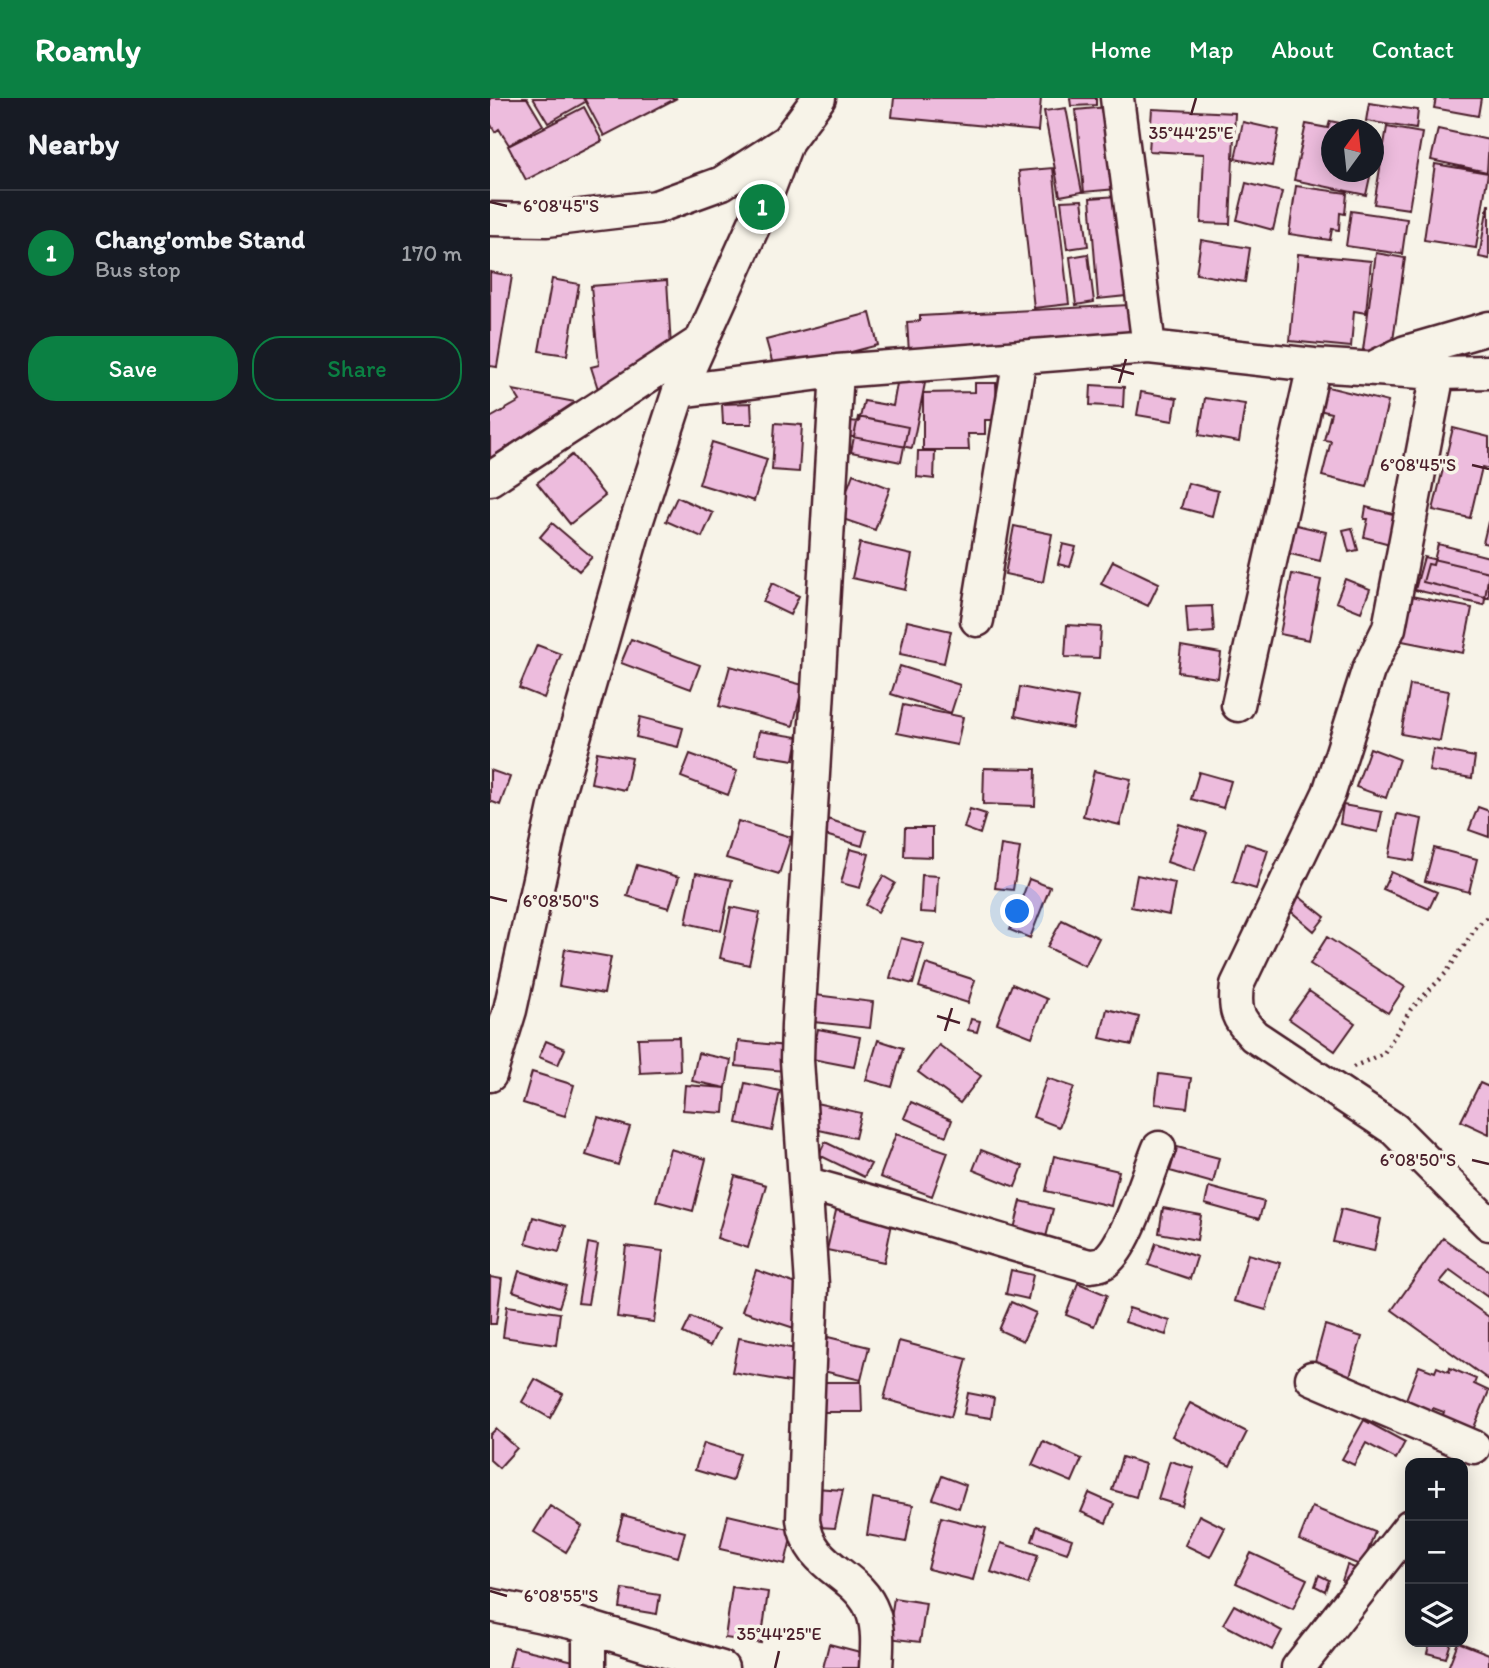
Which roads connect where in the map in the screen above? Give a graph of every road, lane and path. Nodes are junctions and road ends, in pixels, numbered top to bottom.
1 (819, 98) edge
2 (1117, 98) edge
3 (787, 141) junction
4 (490, 219) edge
5 (1489, 328) edge
6 (700, 342) junction
7 (1149, 347) junction
8 (1020, 357) junction
9 (1314, 365) junction
10 (1373, 369) junction
11 (837, 371) junction
12 (1489, 372) edge
13 (1438, 373) junction
14 (679, 391) junction
15 (490, 479) edge
16 (977, 620) dead end
17 (1238, 705) dead end
18 (1489, 915) edge
19 (1307, 1072) junction
20 (490, 1075) edge
21 (1159, 1148) dead end
22 (807, 1184) junction
23 (1489, 1224) edge
24 (1312, 1378) dead end
25 (1475, 1446) edge
26 (1405, 1532) edge
27 (490, 1605) edge
28 (589, 1627) junction
29 (589, 1668) edge
30 (722, 1668) edge
31 (876, 1668) edge
32 (1298, 1668) edge

1 - 3 street
2 - 7 street
3 - 4 street
3 - 6 street
5 - 10 street
6 - 14 street
6 - 15 street
7 - 8 street
7 - 9 street
8 - 11 street
8 - 16 street
9 - 10 street
9 - 17 street
10 - 13 street
11 - 14 street
11 - 22 street
12 - 13 street
13 - 19 street
14 - 20 street
18 - 19 path
19 - 23 street
21 - 22 street
22 - 31 street
24 - 25 street
26 - 32 street
27 - 28 street
28 - 29 street
28 - 30 street

